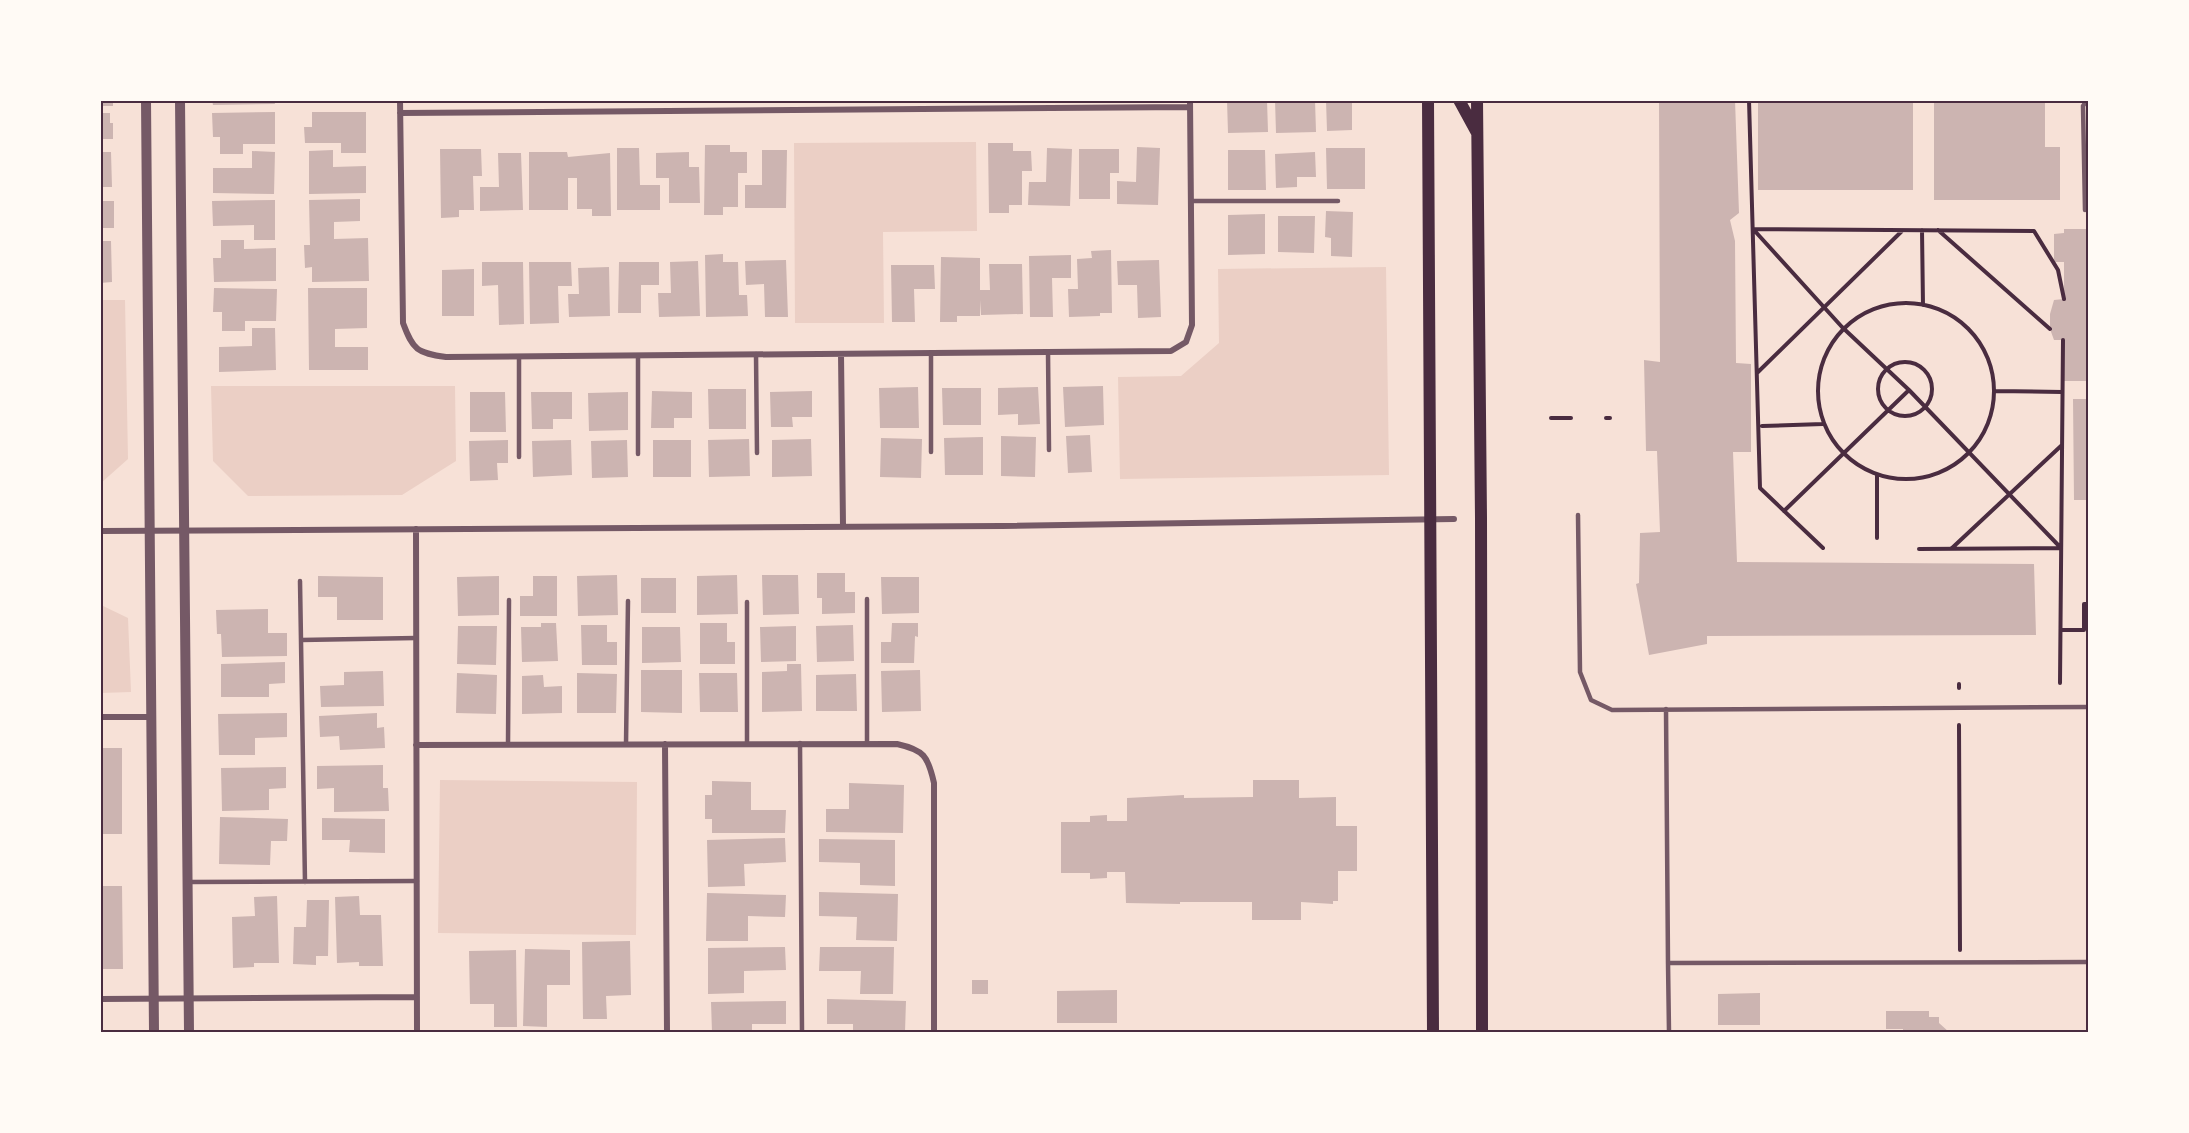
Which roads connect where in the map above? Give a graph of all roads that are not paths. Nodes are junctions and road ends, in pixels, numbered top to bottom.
1 (146, 100) edge
2 (180, 100) edge
3 (400, 100) edge
4 (1428, 100) edge
5 (1459, 100) edge
6 (1477, 100) edge
7 (2086, 100) edge
8 (1190, 104) edge
9 (400, 113) junction
10 (1477, 134) junction
11 (1191, 201) junction
12 (1338, 201) dead end
13 (2085, 210) dead end
14 (1048, 352) junction
15 (931, 353) junction
16 (756, 354) junction
17 (841, 354) junction
18 (638, 356) junction
19 (519, 357) junction
20 (1049, 450) dead end
21 (931, 452) dead end
22 (757, 453) dead end
23 (638, 454) dead end
24 (519, 456) dead end
25 (1578, 515) dead end
26 (1429, 519) junction
27 (1454, 519) dead end
28 (843, 526) junction
29 (416, 529) junction
30 (185, 530) junction
31 (100, 531) edge
32 (150, 531) junction
33 (300, 581) dead end
34 (867, 599) dead end
35 (509, 600) dead end
36 (628, 601) dead end
37 (747, 602) dead end
38 (416, 638) junction
39 (301, 640) junction
40 (2088, 707) edge
41 (1666, 710) junction
42 (100, 717) edge
43 (153, 717) junction
44 (747, 743) junction
45 (801, 743) junction
46 (867, 743) junction
47 (508, 744) junction
48 (626, 744) junction
49 (665, 744) junction
50 (416, 745) junction
51 (417, 881) junction
52 (188, 882) junction
53 (305, 882) junction
54 (2088, 962) edge
55 (1668, 963) junction
56 (417, 997) junction
57 (154, 998) junction
58 (189, 998) junction
59 (100, 999) edge
60 (154, 1032) edge
61 (189, 1032) edge
62 (417, 1032) edge
63 (667, 1032) edge
64 (802, 1032) edge
65 (934, 1032) edge
66 (1433, 1032) edge
67 (1482, 1032) edge
68 (1669, 1032) edge

1 - 32 street
2 - 30 street
3 - 9 street
4 - 26 main road
5 - 10 main road
6 - 10 main road
7 - 13 lane
8 - 9 street
8 - 11 street
9 - 19 street
10 - 67 main road
11 - 12 lane
11 - 14 street
14 - 15 street
14 - 20 lane
15 - 17 street
15 - 21 lane
16 - 17 street
16 - 18 street
16 - 22 lane
17 - 28 street
18 - 19 street
18 - 23 lane
19 - 24 lane
25 - 41 lane
26 - 27 street
26 - 28 street
26 - 66 main road
28 - 29 street
29 - 30 street
29 - 38 street
30 - 32 street
30 - 52 street
31 - 32 street
32 - 43 street
33 - 39 lane
34 - 46 lane
35 - 47 lane
36 - 48 lane
37 - 44 lane
38 - 39 lane
38 - 50 street
39 - 53 lane
40 - 41 lane
41 - 55 lane
42 - 43 street
43 - 57 street
44 - 45 street
44 - 49 street
45 - 46 street
45 - 64 lane
46 - 65 street
47 - 48 street
47 - 50 street
48 - 49 street
49 - 63 street
50 - 51 street
51 - 53 lane
51 - 56 street
52 - 53 lane
52 - 58 street
54 - 55 lane
55 - 68 lane
56 - 58 street
56 - 62 street
57 - 58 street
57 - 59 street
57 - 60 street
58 - 61 street

